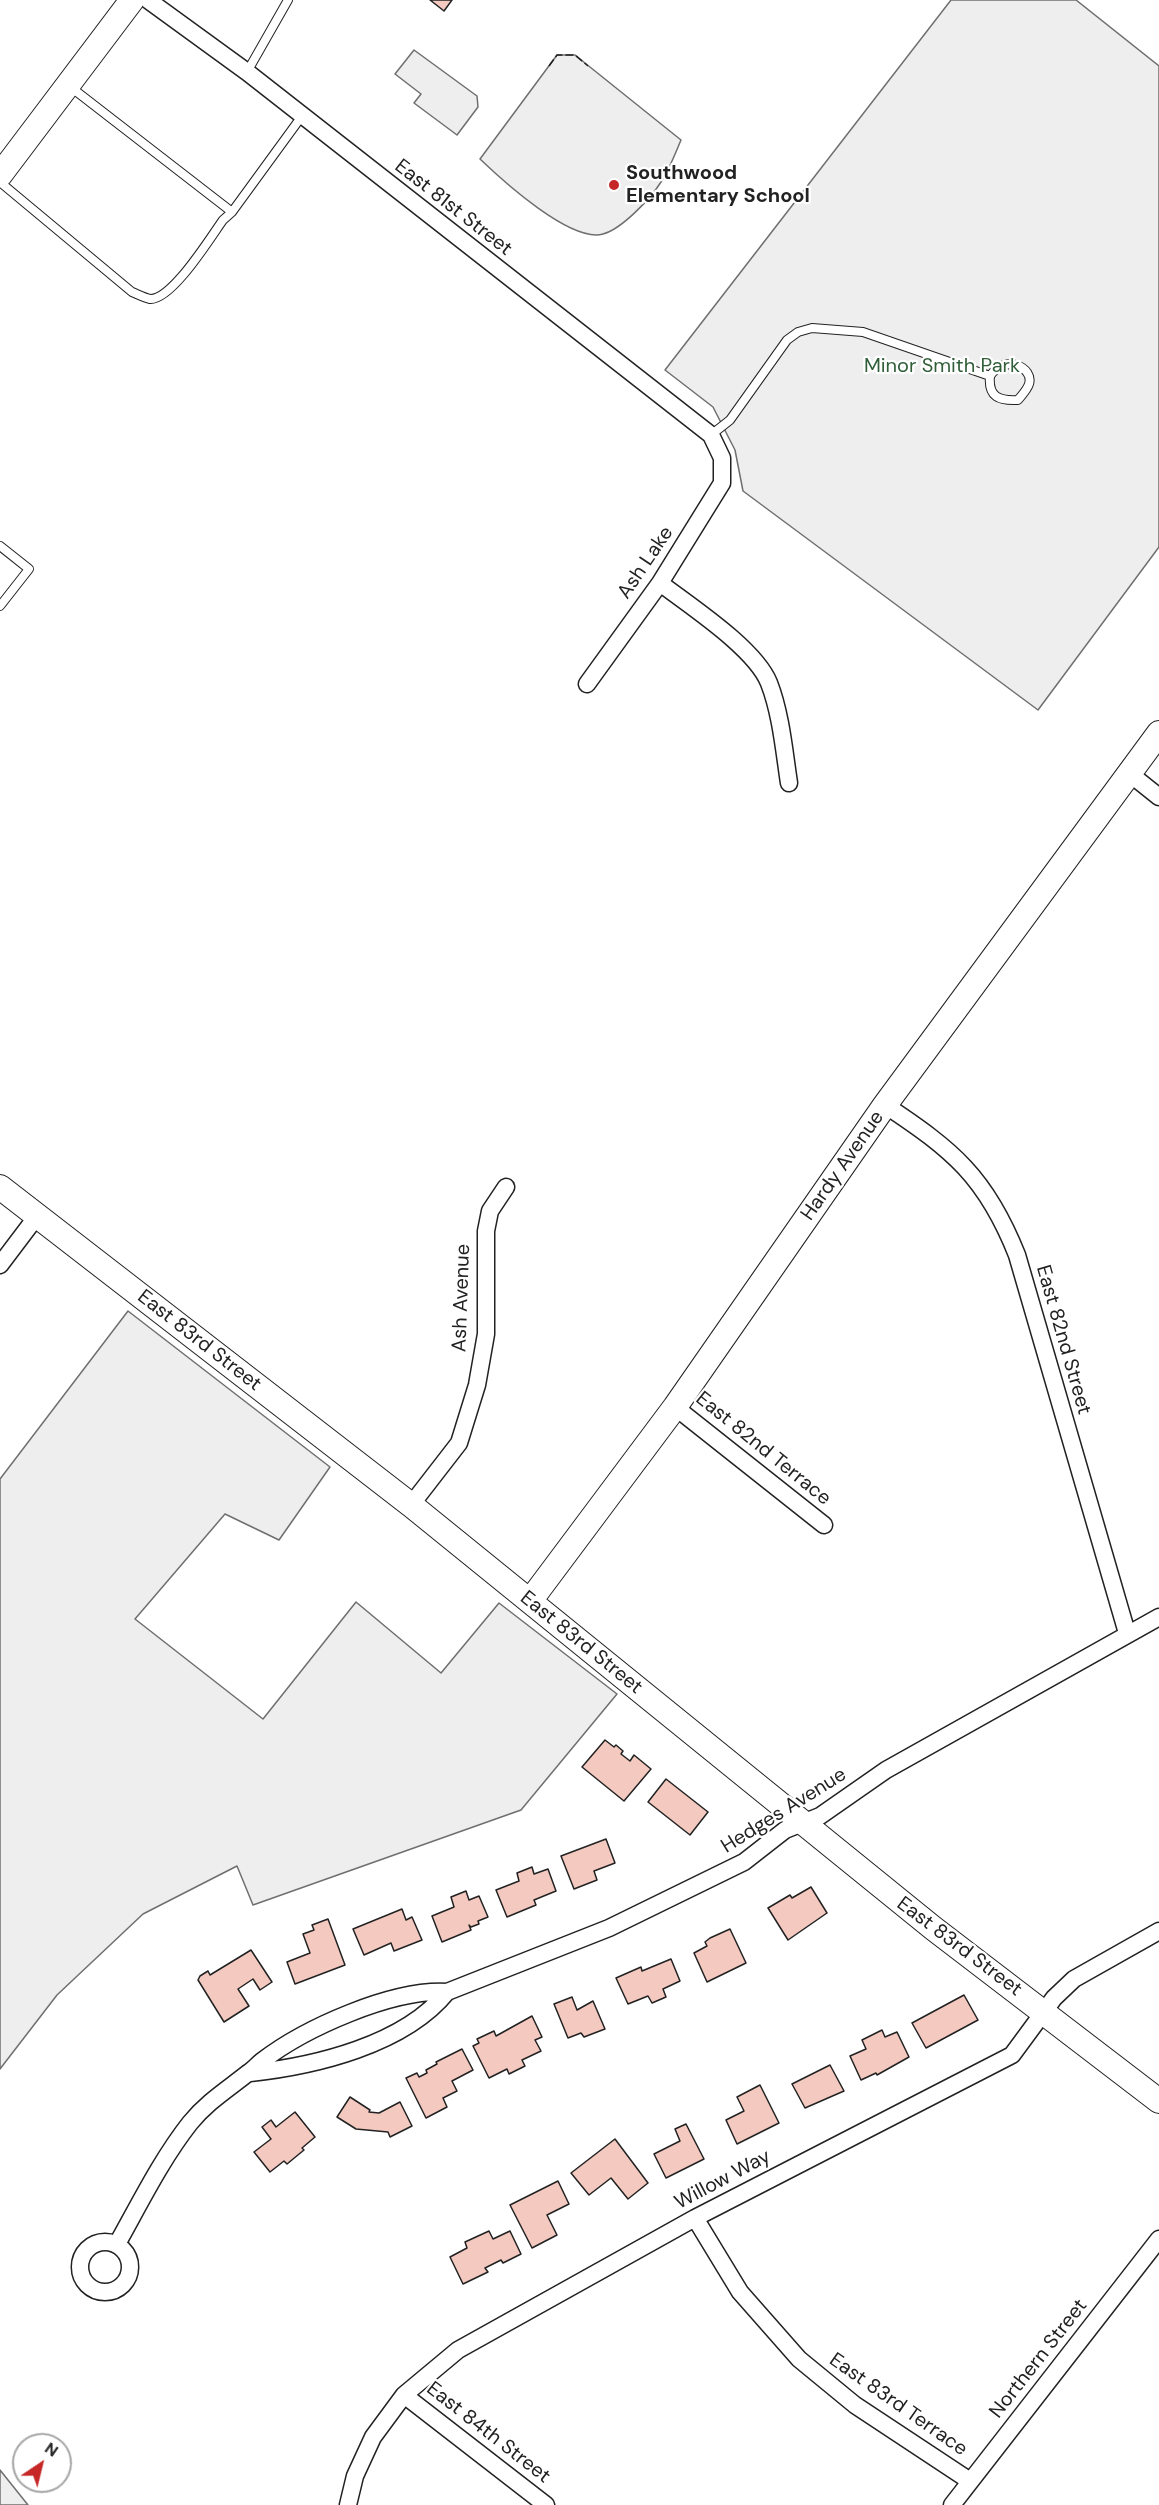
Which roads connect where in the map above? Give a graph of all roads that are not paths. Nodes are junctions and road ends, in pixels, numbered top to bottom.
1 (132, 0) edge
2 (148, 0) edge
3 (288, 0) edge
4 (247, 72) junction
5 (68, 85) junction
6 (303, 116) junction
7 (0, 175) edge
8 (0, 182) edge
9 (232, 212) junction
10 (990, 376) junction
11 (711, 435) junction
12 (722, 458) joint
13 (0, 546) edge
14 (660, 583) junction
15 (0, 606) edge
16 (587, 684) dead end
17 (1159, 733) edge
18 (1129, 773) junction
19 (789, 783) dead end
20 (1159, 797) edge
21 (885, 1105) junction
22 (0, 1187) edge
23 (506, 1187) dead end
24 (37, 1216) junction
25 (0, 1265) edge
26 (675, 1407) junction
27 (411, 1505) junction
28 (824, 1525) dead end
29 (530, 1601) junction
30 (1159, 1617) edge
31 (1127, 1633) junction
32 (801, 1823) junction
33 (1159, 1931) edge
34 (447, 1992) junction
35 (1045, 2012) junction
36 (250, 2073) junction
37 (1159, 2101) edge
38 (695, 2218) junction
39 (1159, 2239) edge
40 (117, 2244) dead end
41 (404, 2395) junction
42 (970, 2481) junction
43 (348, 2505) edge
44 (546, 2505) edge
45 (952, 2505) edge

1 - 5 street
2 - 4 street, East 81st Street
3 - 4 lane
4 - 6 street, East 81st Street
5 - 7 street
5 - 9 lane
6 - 9 lane
6 - 11 street, East 81st Street
8 - 9 lane
10 - 10 lane
10 - 11 lane
11 - 12 street, East 81st Street
12 - 14 street, Ash Lake
13 - 15 lane
14 - 16 street, Ash Lake
14 - 19 street
17 - 18 street, Hardy Avenue
18 - 20 street
18 - 21 street, Hardy Avenue
21 - 26 street, Hardy Avenue
21 - 31 street, East 82nd Street
22 - 24 street, East 83rd Street
23 - 27 street, Ash Avenue
24 - 25 street
24 - 27 street, East 83rd Street
26 - 28 street, East 82nd Terrace
26 - 29 street, Hardy Avenue
27 - 29 street, East 83rd Street
29 - 32 street, East 83rd Street
30 - 31 street, Hedges Avenue
31 - 32 street, Hedges Avenue
32 - 34 street, Hedges Avenue
32 - 35 street, East 83rd Street
33 - 35 street, Willow Way
34 - 36 street
34 - 36 street
35 - 37 street, East 83rd Street
35 - 38 street, Willow Way
36 - 40 street
38 - 41 street, Willow Way
38 - 42 street, East 83rd Terrace
39 - 42 street, Northern Street
41 - 43 street, Willow Way
41 - 44 street, East 84th Street
42 - 45 street, Northern Street

